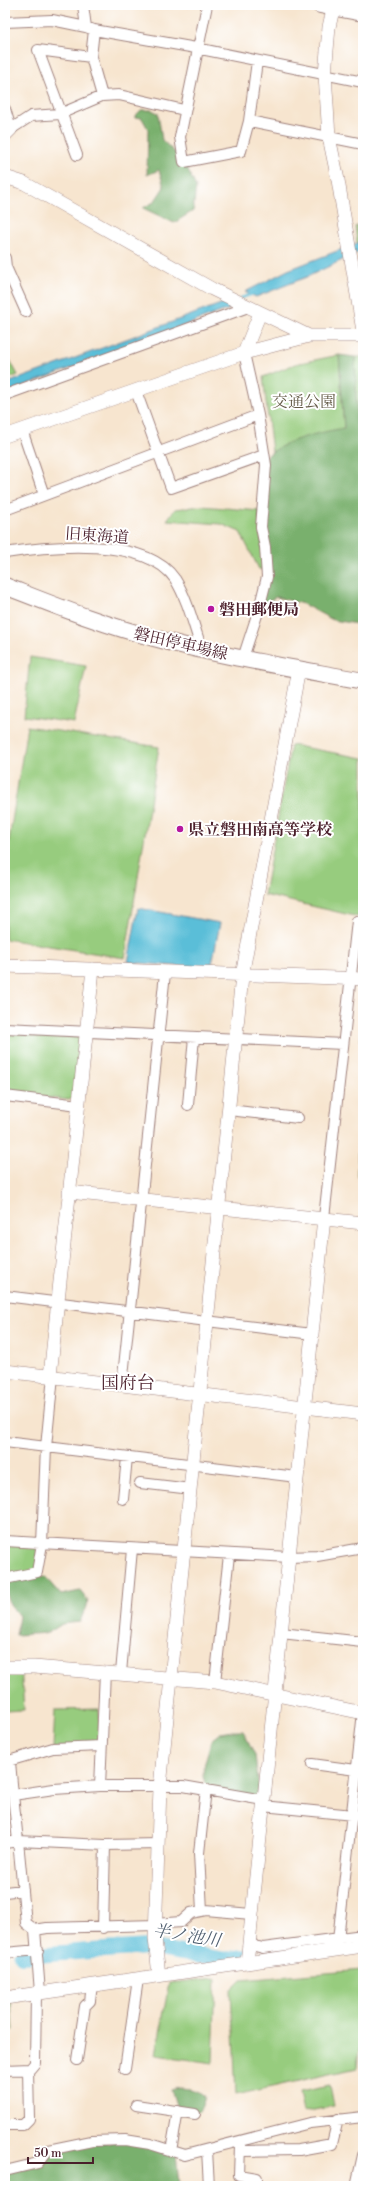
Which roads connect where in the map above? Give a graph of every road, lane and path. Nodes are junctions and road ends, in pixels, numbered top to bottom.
1 (83, 5) edge
2 (207, 5) edge
3 (329, 6) edge
4 (363, 13) edge
5 (5, 22) edge
6 (90, 29) junction
7 (196, 48) junction
8 (91, 57) junction
9 (257, 61) junction
10 (326, 74) junction
11 (363, 82) edge
12 (102, 96) junction
13 (5, 109) edge
14 (184, 110) junction
15 (60, 114) junction
16 (249, 121) junction
17 (8, 132) edge
18 (329, 137) junction
19 (363, 144) edge
20 (77, 155) dead end
21 (5, 177) edge
22 (5, 258) edge
23 (246, 306) junction
24 (26, 312) dead end
25 (260, 313) junction
26 (363, 331) edge
27 (309, 336) junction
28 (363, 336) edge
29 (244, 353) junction
30 (136, 391) junction
31 (5, 395) edge
32 (258, 415) junction
33 (22, 430) junction
34 (5, 436) edge
35 (158, 452) junction
36 (264, 455) junction
37 (44, 495) junction
38 (5, 510) edge
39 (5, 553) edge
40 (5, 586) edge
41 (202, 650) junction
42 (243, 658) junction
43 (299, 669) junction
44 (363, 681) edge
45 (357, 920) dead end
46 (5, 966) edge
47 (93, 969) junction
48 (166, 972) junction
49 (242, 976) junction
50 (350, 979) junction
51 (363, 979) edge
52 (5, 1028) edge
53 (86, 1032) junction
54 (159, 1036) junction
55 (194, 1037) junction
56 (236, 1039) junction
57 (343, 1044) junction
58 (5, 1096) edge
59 (79, 1105) junction
60 (188, 1105) dead end
61 (229, 1110) junction
62 (298, 1118) dead end
63 (69, 1192) junction
64 (142, 1200) junction
65 (220, 1208) junction
66 (324, 1218) junction
67 (363, 1222) edge
68 (5, 1296) edge
69 (57, 1302) junction
70 (131, 1311) junction
71 (209, 1321) junction
72 (312, 1334) junction
73 (5, 1371) edge
74 (52, 1376) junction
75 (122, 1386) junction
76 (201, 1395) junction
77 (305, 1406) junction
78 (363, 1414) edge
79 (5, 1442) edge
80 (46, 1447) junction
81 (127, 1457) junction
82 (193, 1465) junction
83 (297, 1477) junction
84 (140, 1483) dead end
85 (191, 1489) junction
86 (123, 1499) dead end
87 (5, 1541) edge
88 (42, 1544) junction
89 (363, 1548) edge
90 (132, 1549) junction
91 (185, 1552) junction
92 (229, 1555) junction
93 (289, 1557) junction
94 (5, 1579) edge
95 (281, 1633) junction
96 (363, 1642) edge
97 (5, 1667) edge
98 (105, 1672) junction
99 (121, 1673) junction
100 (172, 1677) junction
101 (215, 1682) junction
102 (275, 1693) junction
103 (363, 1713) edge
104 (101, 1746) junction
105 (8, 1762) edge
106 (312, 1764) dead end
107 (356, 1770) junction
108 (100, 1786) junction
109 (160, 1786) junction
110 (206, 1789) junction
111 (13, 1795) junction
112 (263, 1803) junction
113 (351, 1814) junction
114 (363, 1816) edge
115 (18, 1841) junction
116 (5, 1844) edge
117 (159, 1844) junction
118 (105, 1845) junction
119 (23, 1890) junction
120 (5, 1892) edge
121 (202, 1910) junction
122 (251, 1914) junction
123 (155, 1925) junction
124 (103, 1928) junction
125 (35, 1930) junction
126 (363, 1935) edge
127 (249, 1941) junction
128 (338, 1943) junction
129 (363, 1946) edge
130 (38, 1950) junction
131 (5, 1953) edge
132 (247, 1963) junction
133 (159, 1976) junction
134 (138, 1979) junction
135 (92, 1985) junction
136 (38, 1992) junction
137 (5, 1998) edge
138 (77, 2060) dead end
139 (28, 2069) junction
140 (125, 2069) dead end
141 (5, 2070) edge
142 (136, 2105) dead end
143 (178, 2111) junction
144 (194, 2114) dead end
145 (363, 2117) edge
146 (338, 2119) junction
147 (5, 2125) edge
148 (240, 2140) junction
149 (207, 2150) junction
150 (170, 2151) junction
151 (241, 2151) junction
152 (363, 2155) edge
153 (5, 2172) edge
154 (209, 2186) edge
155 (256, 2186) edge
156 (356, 2186) edge

1 - 6 street
2 - 7 street
3 - 4 main road
3 - 10 street
5 - 6 street
6 - 7 street
6 - 8 street
7 - 9 street
7 - 14 street
8 - 12 street
8 - 15 street
9 - 10 street
9 - 16 street
10 - 11 street
10 - 18 street
12 - 14 street
12 - 15 street
13 - 17 street
14 - 16 street
15 - 17 street
15 - 20 street
16 - 18 street
18 - 19 street
18 - 26 street
21 - 23 street
22 - 24 street
23 - 25 street
23 - 31 street
25 - 27 street
25 - 29 street
27 - 28 street
27 - 29 street
29 - 30 street
29 - 32 street
30 - 33 street
30 - 35 street
32 - 35 street
32 - 36 street
33 - 34 street
33 - 37 street
35 - 36 street
35 - 37 street
36 - 42 street
37 - 38 street
39 - 41 street, 旧東海道
40 - 41 main road, 磐田停車場線
41 - 42 main road, 磐田停車場線
42 - 43 main road, 磐田停車場線
43 - 44 main road, 磐田停車場線
43 - 49 street
45 - 50 street
46 - 47 street
47 - 48 street
47 - 53 street
48 - 49 street
48 - 54 street
49 - 50 street
49 - 56 street
50 - 51 street
50 - 57 street
52 - 53 street
53 - 54 street
53 - 59 street
54 - 55 street
54 - 64 street
55 - 56 street
55 - 60 street
56 - 57 street
56 - 61 street
57 - 66 street
58 - 59 street
59 - 63 street
61 - 62 street
61 - 65 street
63 - 64 street
63 - 69 street
64 - 65 street
64 - 70 street
65 - 66 street
65 - 71 street
66 - 67 street
66 - 72 street
68 - 69 street
69 - 70 street
69 - 74 street
70 - 71 street
70 - 75 street
71 - 72 street
71 - 76 street
72 - 77 street
73 - 74 street
74 - 75 street
74 - 80 street
75 - 76 street
76 - 77 street
76 - 82 street
77 - 78 street
77 - 83 street
79 - 80 street
80 - 81 street
80 - 88 street
81 - 82 street
81 - 86 street
82 - 83 street
82 - 85 street
83 - 93 street
84 - 85 street
85 - 91 street
87 - 88 street
88 - 90 street
88 - 94 street
89 - 93 street
90 - 91 street
90 - 99 street
91 - 92 street
91 - 100 street
92 - 93 street
92 - 101 street
93 - 95 street
95 - 96 street
95 - 102 street
97 - 98 street
98 - 99 street
98 - 104 street
99 - 100 street
100 - 101 street
100 - 109 street
101 - 102 street
102 - 103 street
102 - 112 street
103 - 107 street
104 - 105 street
104 - 108 street
105 - 111 street
106 - 107 street
107 - 113 street
108 - 109 street
108 - 111 street
109 - 110 street
109 - 117 street
110 - 112 street
110 - 121 street
111 - 115 street
112 - 113 street
112 - 122 street
113 - 114 street
113 - 128 street
115 - 116 street
115 - 118 street
115 - 119 street
117 - 118 street
117 - 123 street
118 - 124 street
119 - 120 street
119 - 125 street
121 - 122 street
121 - 123 street
122 - 127 street
123 - 124 street
123 - 133 street
124 - 125 street
125 - 130 street
126 - 128 street
127 - 128 street
127 - 132 street
128 - 129 street
128 - 132 street
130 - 131 street
130 - 136 street
132 - 133 street
133 - 134 street
134 - 135 street
134 - 140 street
135 - 136 street
135 - 138 street
136 - 137 street
136 - 139 street
139 - 141 street
139 - 147 street
142 - 143 street
143 - 144 street
143 - 150 street
145 - 146 street
146 - 148 street
146 - 151 street
148 - 149 street
148 - 151 street
149 - 150 street
149 - 154 street
150 - 153 street
151 - 155 street
152 - 156 street

